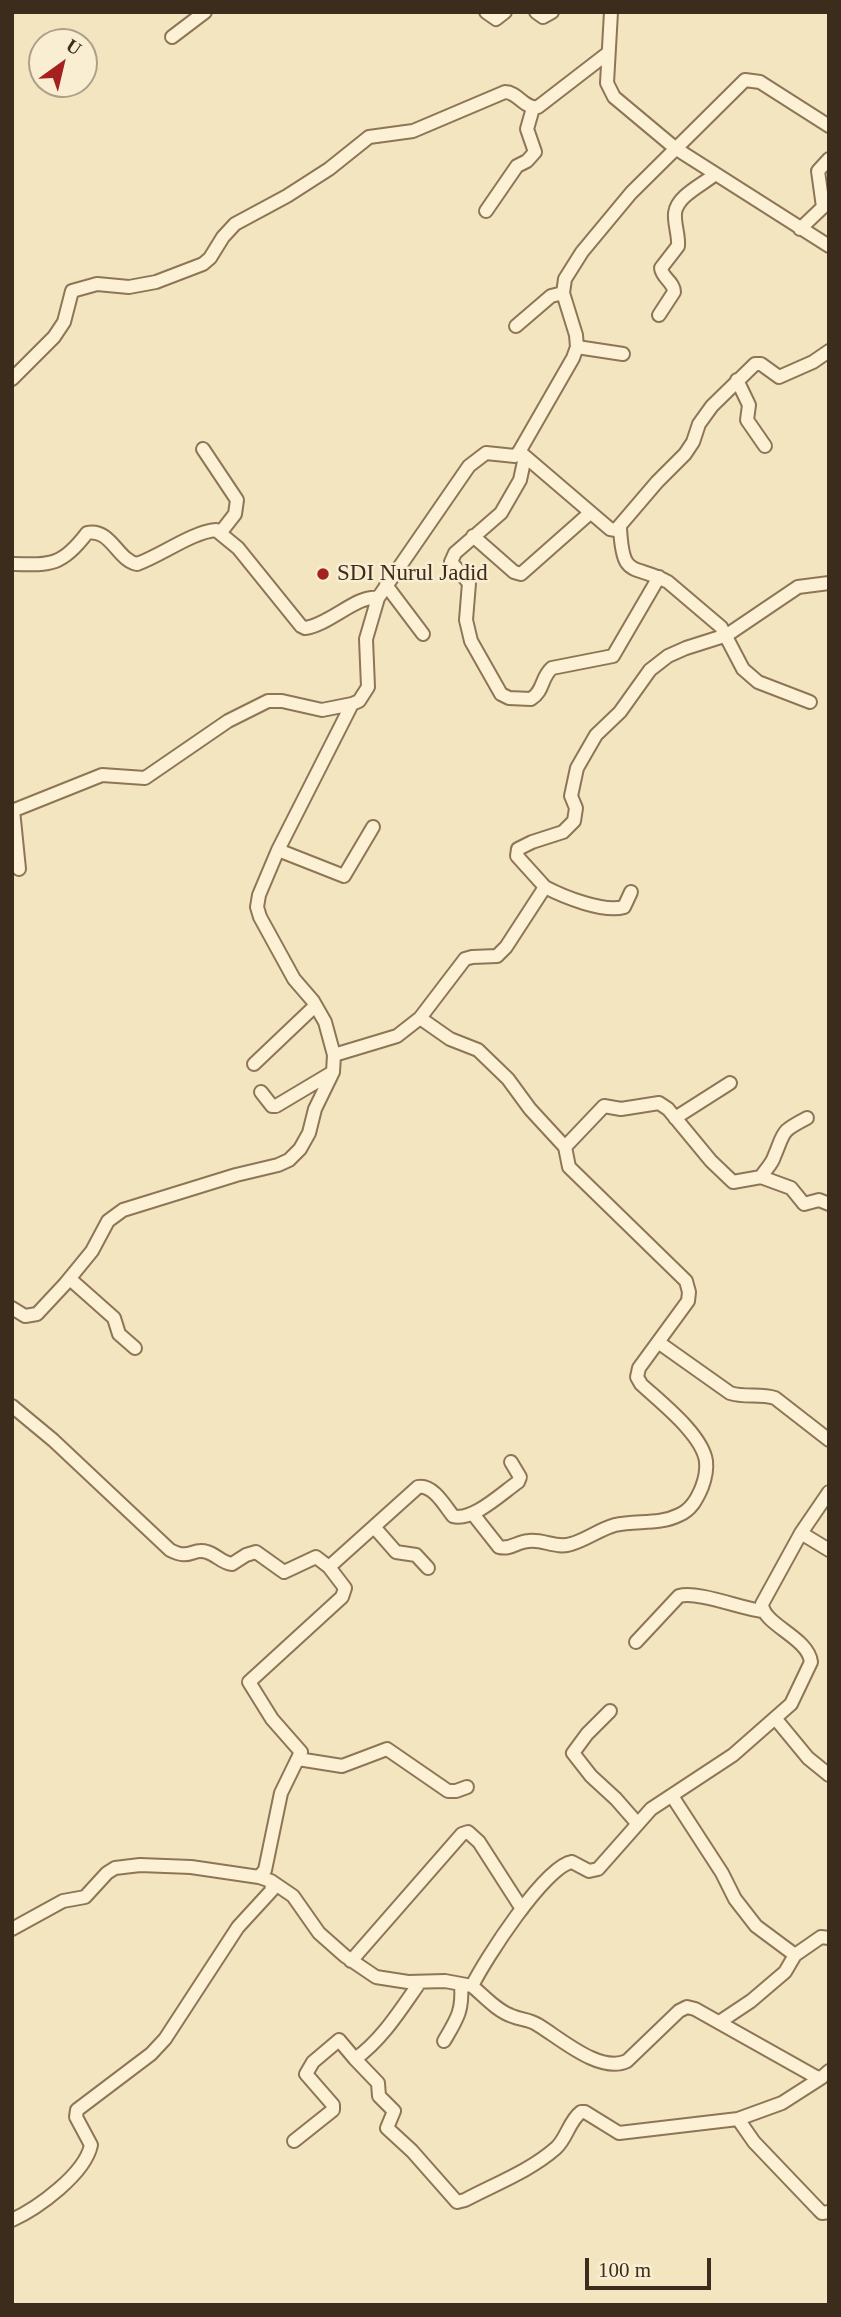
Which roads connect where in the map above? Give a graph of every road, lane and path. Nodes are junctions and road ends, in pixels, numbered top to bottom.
1 (205, 12) edge
2 (486, 12) edge
3 (505, 12) edge
4 (536, 12) edge
5 (552, 12) edge
6 (611, 12) edge
7 (172, 37) dead end
8 (608, 52) junction
9 (533, 108) junction
10 (829, 126) edge
11 (675, 148) junction
12 (829, 159) edge
13 (714, 175) junction
14 (486, 211) dead end
15 (800, 229) junction
16 (829, 246) edge
17 (562, 293) junction
18 (659, 315) dead end
19 (516, 326) dead end
20 (577, 347) junction
21 (829, 351) edge
22 (623, 354) dead end
23 (12, 379) edge
24 (737, 380) junction
25 (765, 446) dead end
26 (203, 449) dead end
27 (522, 455) junction
28 (590, 513) junction
29 (620, 528) junction
30 (221, 532) junction
31 (473, 536) junction
32 (12, 564) edge
33 (659, 577) junction
34 (829, 583) edge
35 (386, 585) junction
36 (378, 598) junction
37 (423, 634) dead end
38 (727, 635) junction
39 (810, 702) dead end
40 (352, 704) junction
41 (13, 811) edge
42 (373, 827) dead end
43 (278, 850) junction
44 (19, 869) dead end
45 (545, 887) junction
46 (631, 892) dead end
47 (316, 1006) junction
48 (420, 1018) junction
49 (334, 1055) junction
50 (254, 1064) dead end
51 (334, 1072) junction
52 (730, 1083) dead end
53 (261, 1092) dead end
54 (675, 1118) junction
55 (807, 1118) dead end
56 (565, 1147) junction
57 (761, 1177) junction
58 (829, 1204) edge
59 (70, 1279) junction
60 (12, 1308) edge
61 (658, 1342) junction
62 (135, 1349) dead end
63 (12, 1406) edge
64 (829, 1440) edge
65 (511, 1462) dead end
66 (829, 1492) edge
67 (473, 1514) junction
68 (375, 1528) junction
69 (801, 1533) junction
70 (829, 1550) edge
71 (329, 1567) junction
72 (428, 1568) dead end
73 (762, 1611) junction
74 (636, 1642) dead end
75 (610, 1711) dead end
76 (775, 1718) junction
77 (298, 1759) junction
78 (829, 1775) edge
79 (467, 1787) dead end
80 (672, 1796) junction
81 (637, 1823) junction
82 (265, 1879) junction
83 (522, 1909) junction
84 (12, 1928) edge
85 (829, 1938) edge
86 (795, 1955) junction
87 (351, 1961) junction
88 (420, 1982) junction
89 (467, 1986) junction
90 (721, 2021) junction
91 (444, 2040) dead end
92 (355, 2059) junction
93 (825, 2074) edge
94 (738, 2119) junction
95 (294, 2141) dead end
96 (829, 2212) edge
97 (12, 2220) edge

1 - 7 street
2 - 3 street
4 - 5 street
6 - 8 street
8 - 9 street
8 - 11 street
9 - 14 street
9 - 23 street
10 - 11 street
11 - 13 street
11 - 17 street
12 - 15 street
13 - 15 street
13 - 18 street
15 - 16 street
17 - 19 street
17 - 20 street
20 - 22 street
20 - 27 street
21 - 24 street
24 - 25 street
24 - 29 street
26 - 30 street
27 - 28 street
27 - 31 street
27 - 35 street
28 - 29 street
28 - 31 street
29 - 33 street
30 - 32 street
30 - 36 street
31 - 33 street
33 - 38 street
34 - 38 street
35 - 36 street
35 - 37 street
36 - 40 street
38 - 39 street
38 - 45 street
40 - 41 street
40 - 43 street
41 - 44 street
42 - 43 street
43 - 47 street
45 - 46 street
45 - 48 street
47 - 49 street
47 - 50 street
48 - 49 street
48 - 56 street
49 - 51 street
51 - 53 street
51 - 59 street
52 - 54 street
54 - 56 street
54 - 57 street
55 - 57 street
56 - 61 street
57 - 58 street
59 - 60 street
59 - 62 street
61 - 64 street
61 - 67 street
63 - 71 street
65 - 67 street
66 - 69 street
67 - 68 street
68 - 71 street
68 - 72 street
69 - 70 street
69 - 73 street
71 - 77 street
73 - 74 street
73 - 76 street
75 - 81 street
76 - 78 street
76 - 80 street
77 - 79 street
77 - 82 street
80 - 81 street
80 - 86 street
81 - 83 street
82 - 84 street
82 - 87 street
82 - 97 street
83 - 87 street
83 - 89 street
85 - 86 street
86 - 90 street
87 - 88 street
88 - 89 street
88 - 92 street
89 - 90 street
89 - 91 street
90 - 93 street
92 - 94 street
92 - 95 street
93 - 94 street
94 - 96 street

